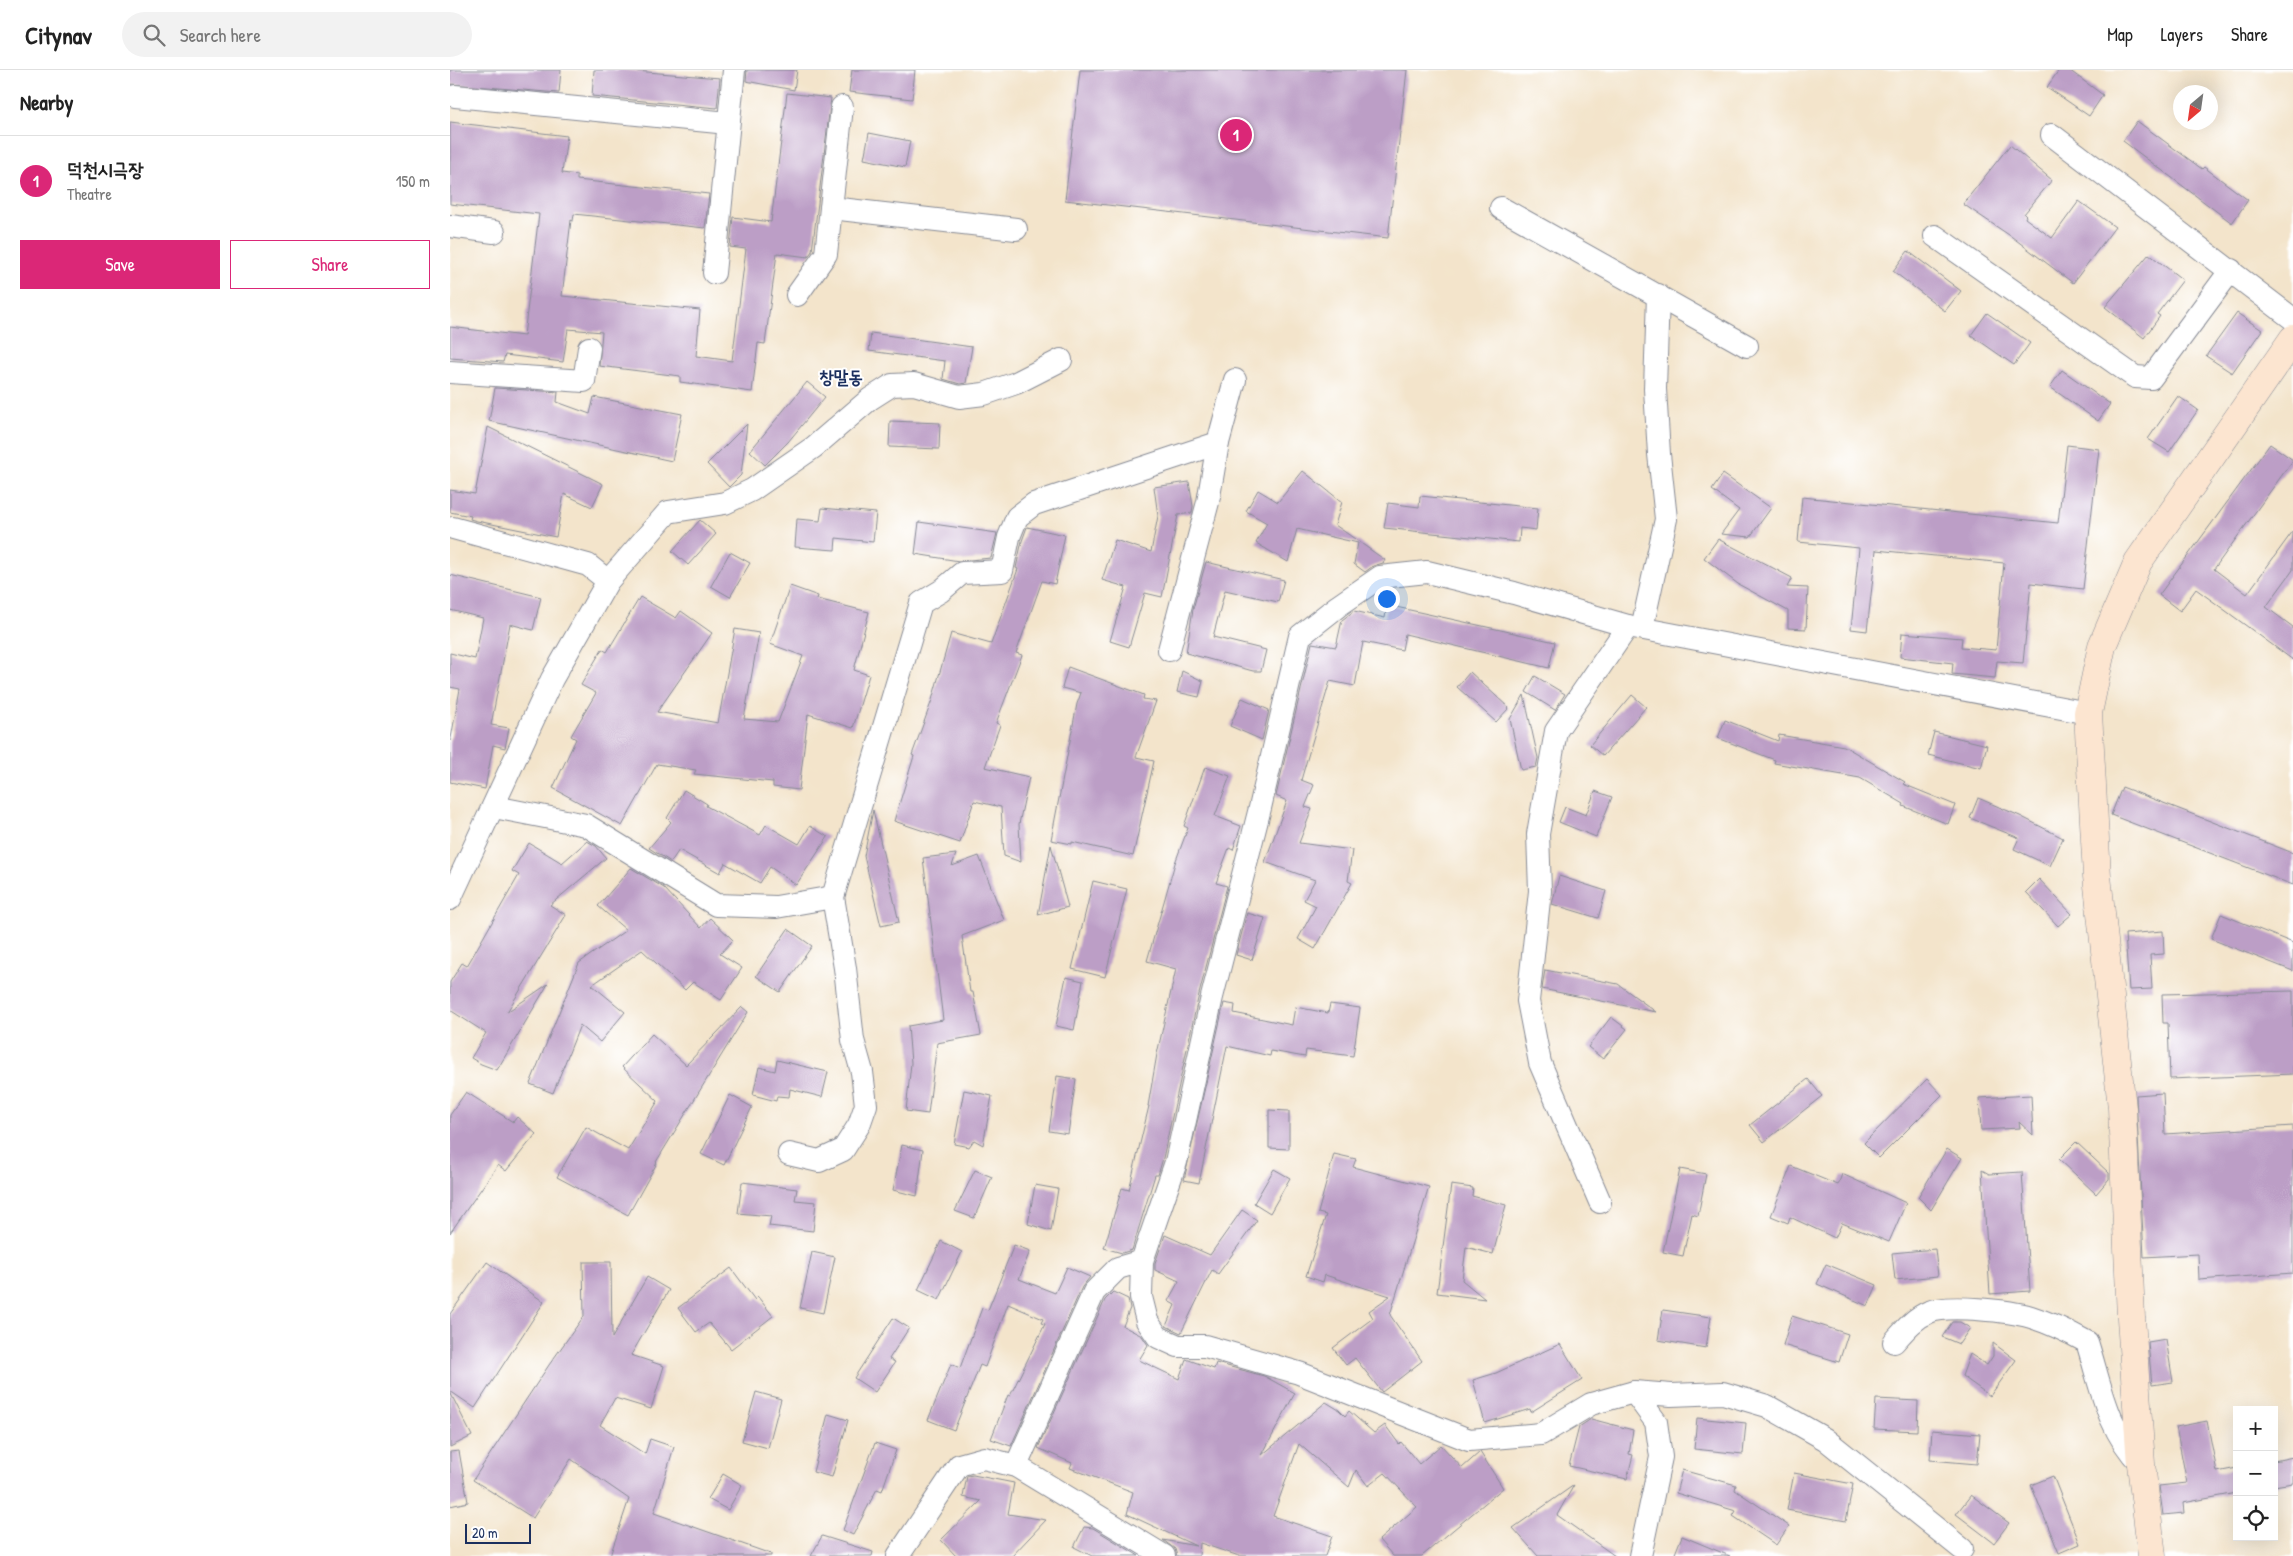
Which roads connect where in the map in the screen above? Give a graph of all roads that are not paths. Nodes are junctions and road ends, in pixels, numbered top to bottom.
1 (734, 70) edge
2 (455, 96) dead end
3 (842, 108) dead end
4 (728, 123) junction
5 (2052, 135) dead end
6 (831, 208) junction
7 (1501, 208) dead end
8 (450, 226) edge
9 (1016, 228) dead end
10 (494, 232) dead end
11 (1935, 236) dead end
12 (2231, 270) junction
13 (714, 272) dead end
14 (797, 295) dead end
15 (1658, 295) junction
16 (2293, 319) edge
17 (2293, 339) edge
18 (1748, 346) dead end
19 (589, 348) dead end
20 (1061, 360) dead end
21 (450, 372) edge
22 (1236, 380) dead end
23 (1218, 443) junction
24 (454, 528) dead end
25 (608, 582) junction
26 (1635, 627) junction
27 (1168, 650) dead end
28 (2088, 713) junction
29 (494, 807) junction
30 (833, 897) junction
31 (450, 899) edge
32 (789, 1154) dead end
33 (1600, 1202) dead end
34 (1142, 1261) junction
35 (1894, 1342) dead end
36 (1634, 1392) junction
37 (2141, 1464) junction
38 (1016, 1466) junction
39 (1962, 1548) dead end
40 (898, 1556) edge
41 (1164, 1556) edge
42 (1640, 1556) edge
43 (2152, 1556) edge

1 - 4 street
2 - 4 street
3 - 6 street
4 - 13 street
5 - 12 street
6 - 9 street
6 - 14 street
7 - 15 street
8 - 10 street
11 - 12 street
12 - 16 street
15 - 18 street
15 - 26 street
17 - 28 street
19 - 21 street
20 - 25 street
22 - 23 street
23 - 27 street
23 - 30 street
24 - 25 street
25 - 29 street
26 - 28 street
26 - 33 street
26 - 34 street
28 - 37 street
29 - 30 street
29 - 31 street
30 - 32 street
34 - 36 street
34 - 38 street
35 - 37 street
36 - 39 street
36 - 42 street
37 - 43 street
38 - 40 street
38 - 41 street

